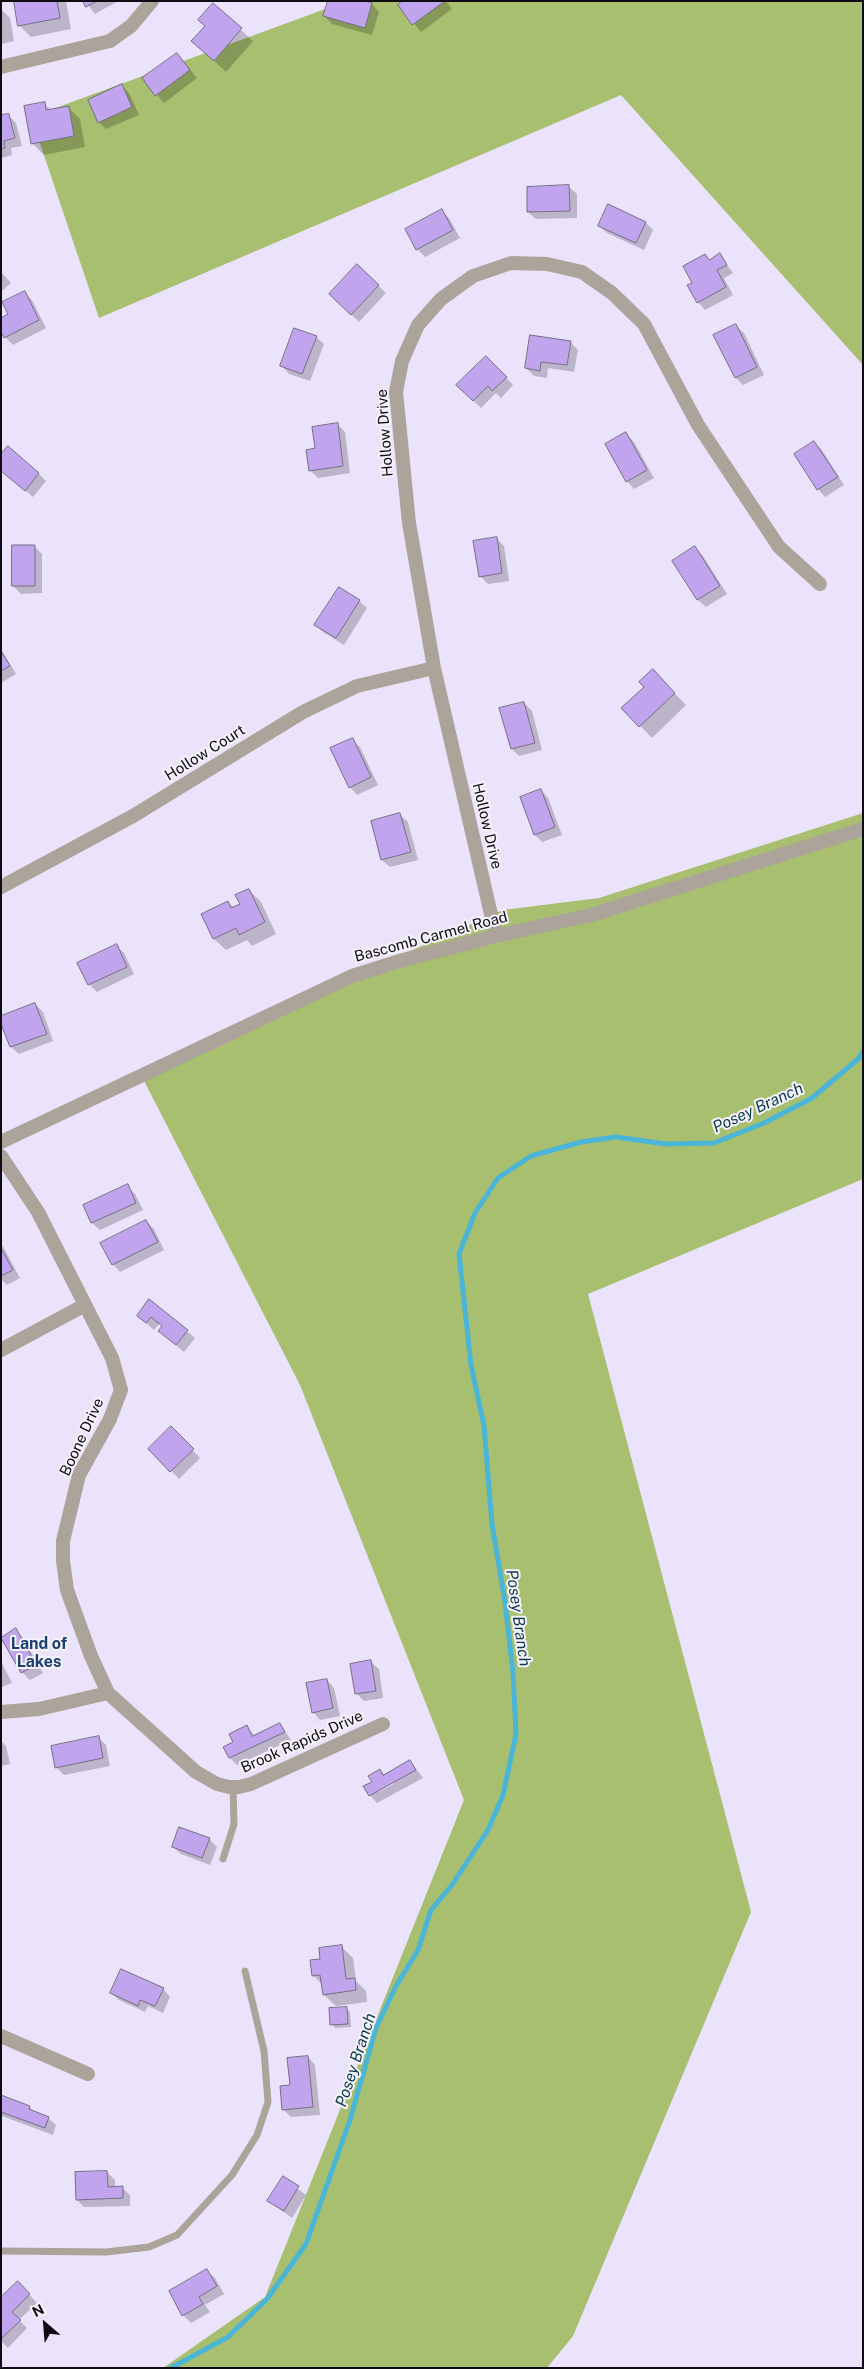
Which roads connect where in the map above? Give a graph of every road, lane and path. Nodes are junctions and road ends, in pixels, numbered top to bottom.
1 (152, 1) edge
2 (1, 68) edge
3 (820, 584) dead end
4 (434, 668) junction
5 (863, 829) edge
6 (1, 887) edge
7 (496, 936) junction
8 (1, 1142) edge
9 (1, 1156) edge
10 (85, 1305) junction
11 (1, 1350) edge
12 (108, 1693) junction
13 (1, 1712) edge
14 (383, 1724) dead end
15 (233, 1787) junction
16 (223, 1859) dead end
17 (245, 1971) dead end
18 (1, 2036) edge
19 (88, 2074) dead end
20 (1, 2252) edge

1 - 2 street
3 - 4 street, Hollow Drive
4 - 6 street, Hollow Court
4 - 7 street, Hollow Drive
5 - 7 street, Bascomb Carmel Road
7 - 8 street, Bascomb Carmel Road
9 - 10 street, Boone Drive
10 - 11 street
10 - 12 street, Boone Drive
12 - 13 street
12 - 15 street, Brook Rapids Drive
14 - 15 street, Brook Rapids Drive
15 - 16 lane, Brook Rapids Drive
17 - 20 lane
18 - 19 street

